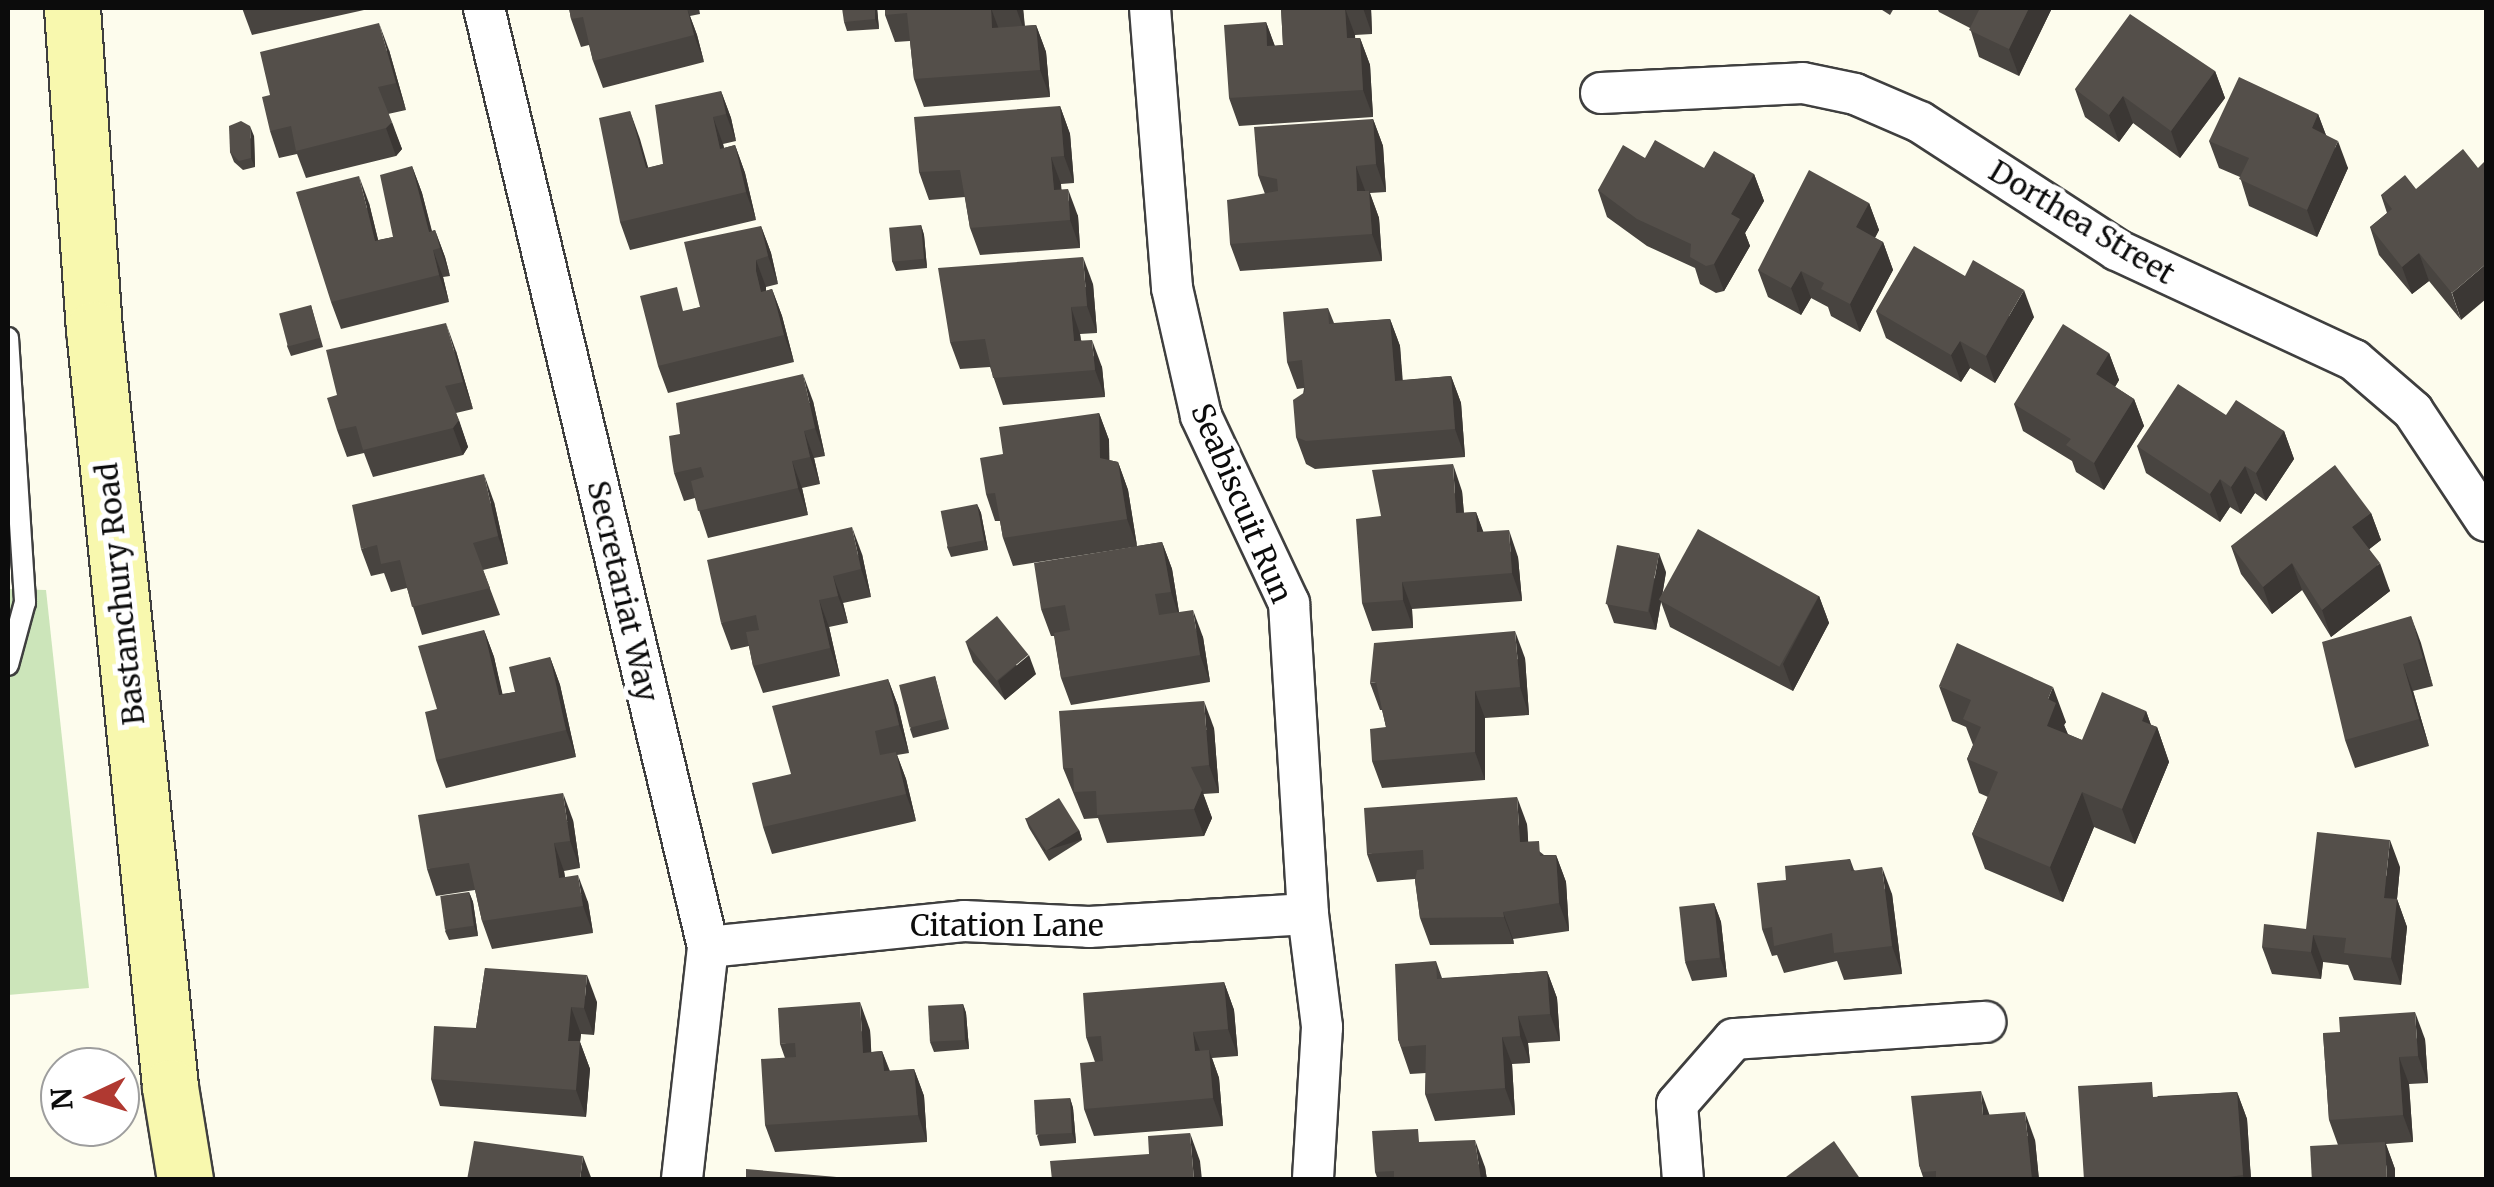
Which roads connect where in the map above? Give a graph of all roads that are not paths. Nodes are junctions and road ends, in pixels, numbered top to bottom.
1 (72, 8) edge
2 (484, 8) edge
3 (1150, 8) edge
4 (1602, 92) dead end
5 (8, 338) edge
6 (2486, 521) edge
7 (8, 666) edge
8 (1308, 914) junction
9 (708, 948) junction
10 (1985, 1022) dead end
11 (185, 1180) edge
12 (682, 1180) edge
13 (1313, 1180) edge
14 (1684, 1180) edge

1 - 11 main road, Bastanchury Road
2 - 9 street, Secretariat Way
3 - 8 street, Seabiscuit Run
4 - 6 street, Dorthea Street
5 - 7 lane
8 - 9 street, Citation Lane
8 - 13 street, Seabiscuit Run
9 - 12 street, Secretariat Way
10 - 14 street

